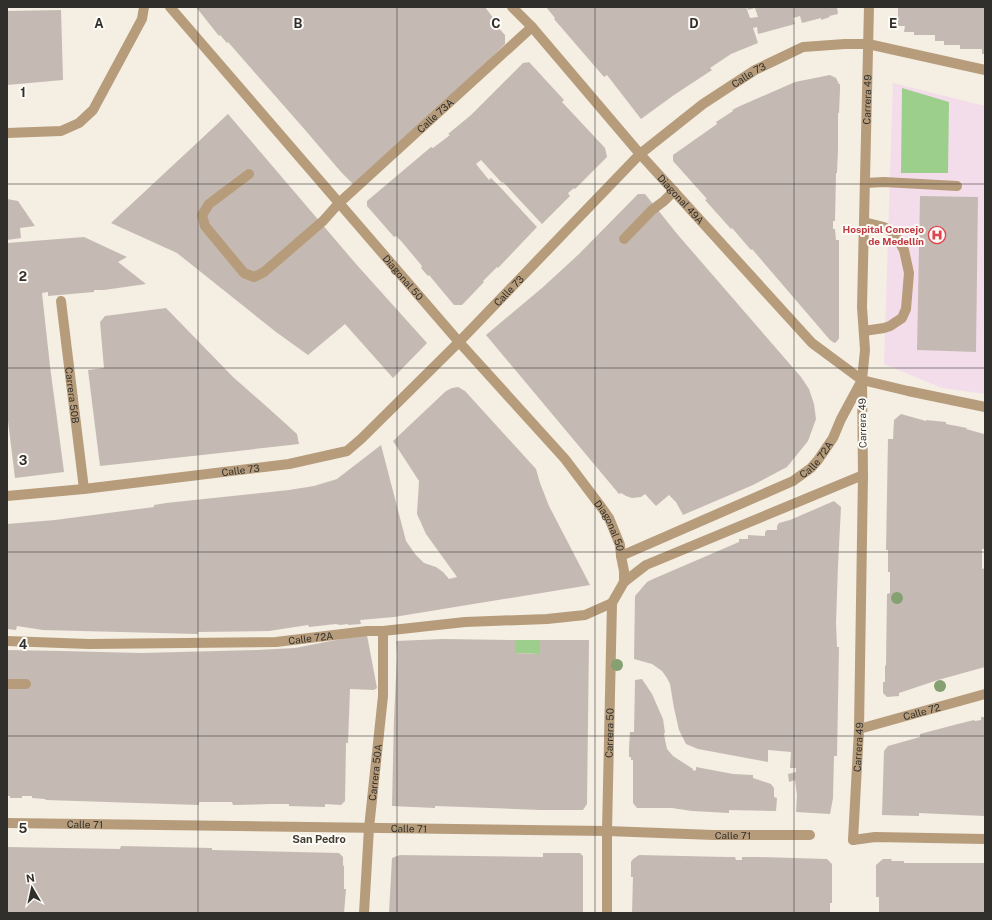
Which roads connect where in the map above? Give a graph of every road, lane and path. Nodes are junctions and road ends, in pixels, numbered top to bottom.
1 (144, 7) edge
2 (170, 7) edge
3 (512, 7) edge
4 (869, 7) edge
5 (532, 27) junction
6 (868, 44) junction
7 (985, 70) edge
8 (7, 133) edge
9 (640, 154) junction
10 (249, 174) dead end
11 (865, 183) junction
12 (956, 186) dead end
13 (674, 192) junction
14 (339, 203) junction
15 (864, 222) junction
16 (624, 238) dead end
17 (61, 302) dead end
18 (864, 331) junction
19 (459, 342) junction
20 (862, 380) junction
21 (985, 407) edge
22 (863, 475) junction
23 (84, 489) junction
24 (7, 496) edge
25 (621, 556) junction
26 (624, 582) junction
27 (612, 603) junction
28 (382, 631) junction
29 (7, 641) edge
30 (7, 684) edge
31 (26, 684) dead end
32 (985, 694) edge
33 (859, 729) junction
34 (7, 823) edge
35 (369, 828) junction
36 (607, 831) junction
37 (810, 835) dead end
38 (985, 839) edge
39 (364, 913) edge
40 (607, 913) edge

1 - 8 street
2 - 14 street, Diagonal 50
3 - 5 street, Diagonal 49A
4 - 6 street, Carrera 49
5 - 9 street, Diagonal 49A
5 - 14 street, Calle 73A
6 - 7 street, Calle 73
6 - 9 street, Calle 73
6 - 11 street, Carrera 49
9 - 13 street, Diagonal 49A
9 - 19 street, Calle 73
10 - 14 street, Calle 73A
11 - 12 street
11 - 15 street, Carrera 49
13 - 16 street
13 - 20 street, Diagonal 49A
14 - 19 street, Diagonal 50
15 - 18 street, Carrera 49
15 - 18 street
17 - 23 street, Carrera 50B
18 - 20 street, Carrera 49
19 - 23 street, Calle 73
19 - 25 street, Diagonal 50
20 - 21 street
20 - 22 street, Carrera 49
20 - 25 street, Calle 72A
22 - 26 street
22 - 33 street, Carrera 49
23 - 24 street, Calle 73
25 - 26 street
26 - 27 street, Carrera 50
27 - 28 street, Calle 72A
27 - 36 street, Carrera 50
28 - 29 street, Calle 72A
28 - 35 street, Carrera 50A
30 - 31 street
32 - 33 street, Calle 72
33 - 38 street, Carrera 49
34 - 35 street, Calle 71
35 - 36 street, Calle 71
35 - 39 street, Carrera 50A
36 - 37 street, Calle 71
36 - 40 street, Carrera 50

